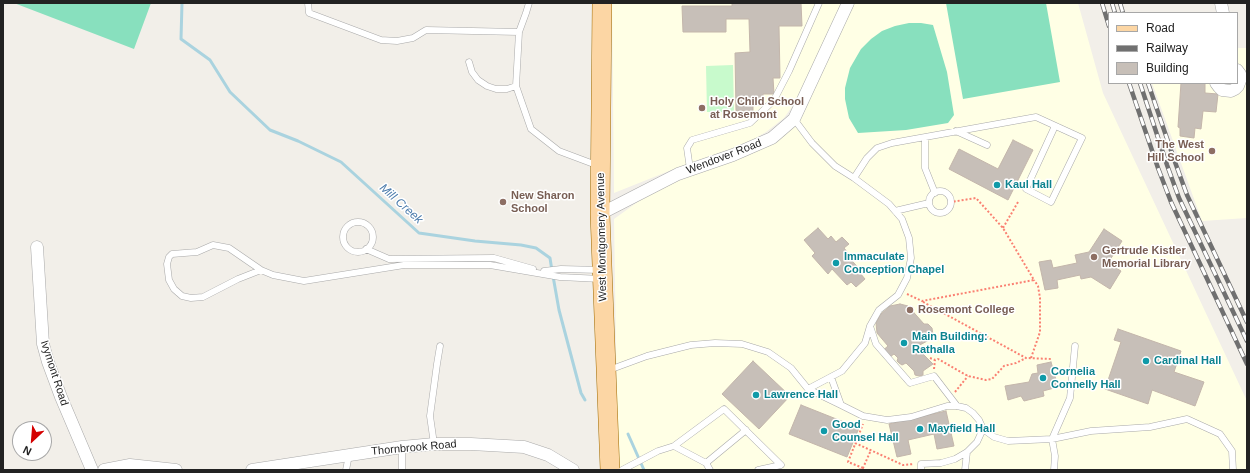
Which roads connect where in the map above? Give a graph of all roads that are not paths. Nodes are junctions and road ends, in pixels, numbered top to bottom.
1 (308, 3) edge
2 (529, 3) edge
3 (602, 3) edge
4 (819, 3) edge
5 (848, 3) edge
6 (519, 32) junction
7 (469, 62) dead end
8 (1238, 72) edge
9 (1217, 84) edge
10 (516, 86) junction
11 (794, 119) junction
12 (1055, 126) junction
13 (956, 131) junction
14 (925, 137) junction
15 (987, 144) dead end
16 (601, 167) junction
17 (690, 169) junction
18 (854, 178) junction
19 (935, 193) junction
20 (929, 203) junction
21 (895, 211) junction
22 (600, 214) junction
23 (38, 247) dead end
24 (366, 249) junction
25 (261, 270) junction
26 (602, 275) junction
27 (870, 326) junction
28 (440, 346) dead end
29 (1075, 346) dead end
30 (606, 372) junction
31 (832, 377) junction
32 (808, 390) junction
33 (841, 405) junction
34 (957, 406) junction
35 (983, 429) junction
36 (746, 430) junction
37 (1052, 439) junction
38 (434, 444) junction
39 (674, 446) junction
40 (402, 447) junction
41 (967, 452) junction
42 (349, 455) junction
43 (706, 463) junction
44 (921, 467) edge
45 (92, 470) edge
46 (104, 470) edge
47 (176, 470) edge
48 (252, 470) edge
49 (346, 470) edge
50 (402, 470) edge
51 (572, 470) edge
52 (618, 470) edge
53 (710, 470) edge
54 (758, 470) edge
55 (965, 470) edge
56 (1054, 470) edge
57 (1233, 470) edge

1 - 6 lane
2 - 6 lane
3 - 16 main road, West Montgomery Avenue
4 - 17 lane
5 - 11 street, Wendover Road
6 - 10 lane
7 - 10 lane
8 - 9 street
10 - 16 lane
11 - 17 street, Wendover Road
11 - 18 lane
12 - 12 lane
12 - 13 lane
13 - 14 lane
13 - 15 lane
14 - 18 lane
14 - 19 lane
16 - 22 main road, West Montgomery Avenue
17 - 22 street, Wendover Road
18 - 21 lane
19 - 20 lane
19 - 20 lane
20 - 21 lane
21 - 27 lane
22 - 26 main road, West Montgomery Avenue
23 - 45 street, Ivymont Road
24 - 24 lane
24 - 26 lane
25 - 25 lane
25 - 26 lane
26 - 30 main road, West Montgomery Avenue
27 - 31 lane
27 - 34 lane
28 - 38 lane
29 - 37 lane
30 - 32 lane
30 - 52 main road, West Montgomery Avenue
31 - 32 lane
31 - 33 lane
32 - 33 lane
33 - 34 lane
34 - 35 lane
35 - 37 lane
35 - 41 lane
36 - 39 lane
36 - 43 lane
36 - 54 lane
37 - 56 lane
37 - 57 lane
38 - 40 street, Thornbrook Road
38 - 51 street, Thornbrook Road
39 - 43 lane
39 - 52 lane
40 - 42 street, Thornbrook Road
40 - 50 lane
41 - 44 lane
41 - 55 lane
42 - 48 street, Thornbrook Road
42 - 49 lane
43 - 53 lane
46 - 47 street

